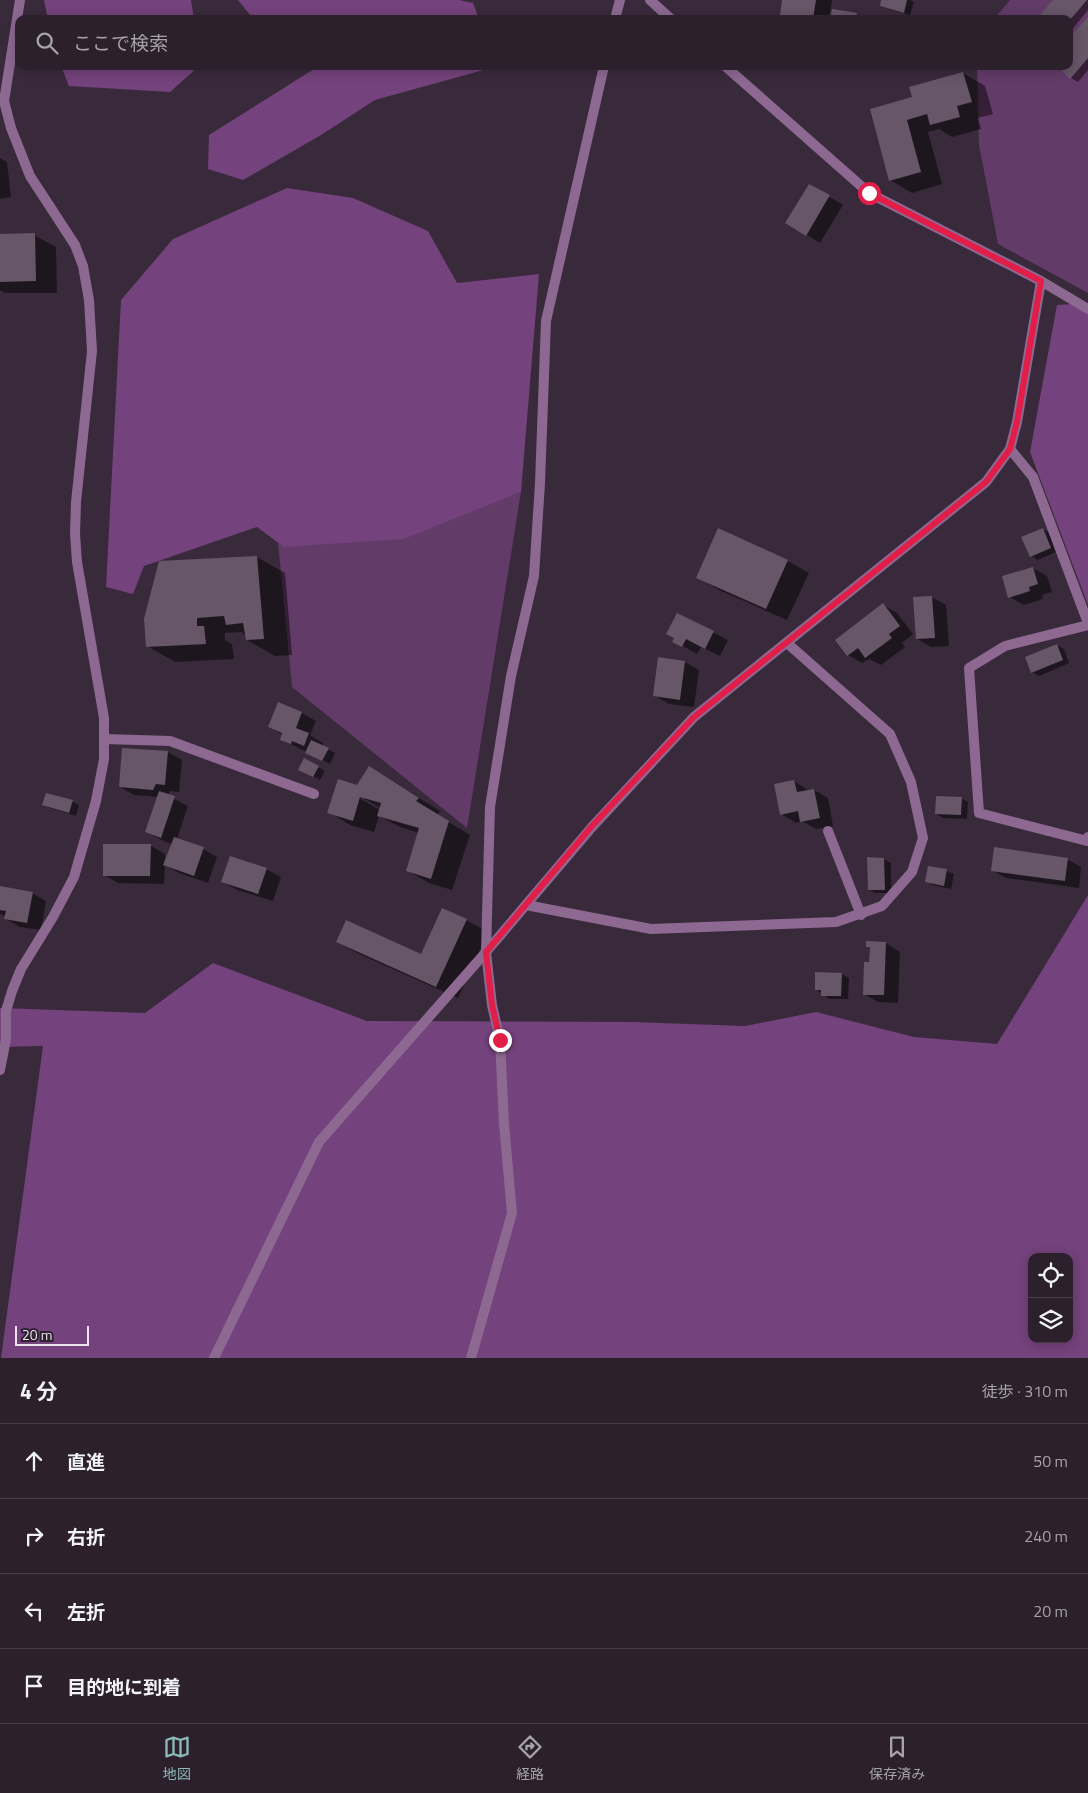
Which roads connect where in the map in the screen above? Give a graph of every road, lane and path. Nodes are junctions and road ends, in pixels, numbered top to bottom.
1 (20, 0) edge
2 (620, 0) edge
3 (650, 0) edge
4 (18, 15) edge
5 (616, 15) edge
6 (667, 15) edge
7 (15, 32) edge
8 (603, 70) edge
9 (730, 70) edge
10 (1041, 281) junction
11 (1088, 309) edge
12 (1010, 449) junction
13 (1088, 624) edge
14 (787, 643) junction
15 (106, 738) junction
16 (314, 794) dead end
17 (828, 831) dead end
18 (1088, 837) edge
19 (526, 905) junction
20 (861, 915) junction
21 (486, 952) junction
22 (3, 1027) edge
23 (0, 1070) edge
24 (214, 1358) edge
25 (471, 1358) edge

1 - 4 street
2 - 5 street
3 - 6 street
7 - 15 street
8 - 21 street
9 - 10 street
10 - 11 street
10 - 12 street
12 - 13 street
12 - 14 street
13 - 18 street
14 - 19 street
14 - 20 street
15 - 16 street
15 - 22 street
17 - 20 street
19 - 20 street
19 - 21 street
21 - 24 street
21 - 25 street
22 - 23 street

